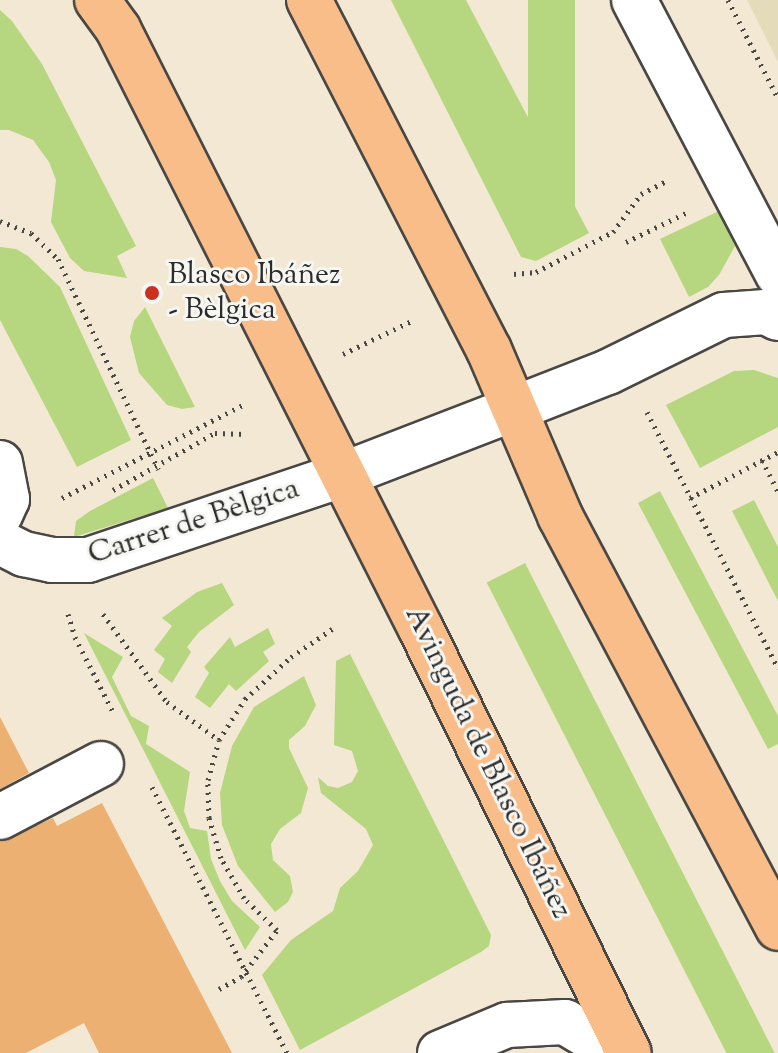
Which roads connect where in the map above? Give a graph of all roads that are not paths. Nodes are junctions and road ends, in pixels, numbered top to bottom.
1 (97, 0) edge
2 (309, 0) edge
3 (634, 0) edge
4 (778, 274) edge
5 (778, 318) edge
6 (516, 408) junction
7 (0, 463) edge
8 (342, 475) junction
9 (0, 515) edge
10 (0, 542) edge
11 (101, 764) dead end
12 (0, 817) edge
13 (778, 928) edge
14 (440, 1053) edge
15 (617, 1053) edge
16 (629, 1053) edge

1 - 8 main road, Avinguda de Blasco Ibáñez
2 - 6 main road
3 - 4 street
5 - 6 street
6 - 8 street
6 - 13 main road
7 - 9 street
8 - 10 street, Carrer de Bèlgica
8 - 16 main road, Avinguda de Blasco Ibáñez
11 - 12 street
14 - 15 street

